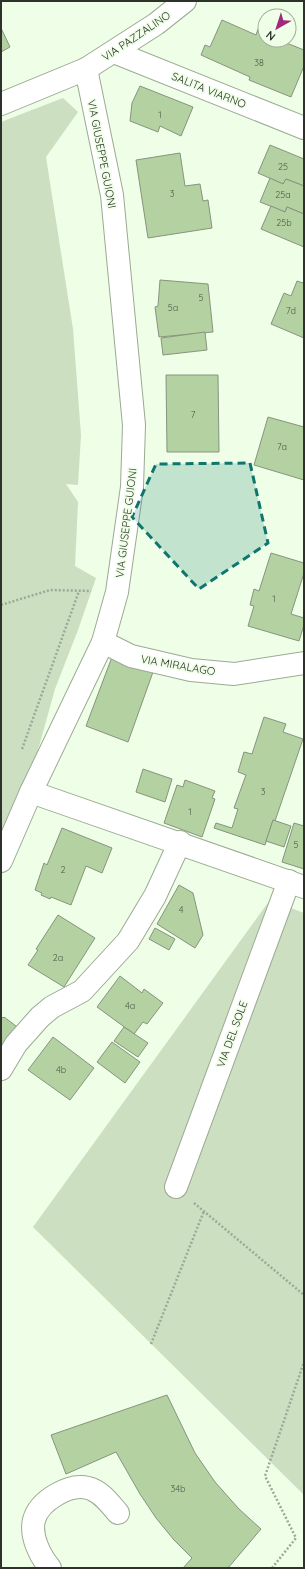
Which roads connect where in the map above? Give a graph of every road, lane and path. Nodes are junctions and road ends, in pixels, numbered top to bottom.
1 (185, 1) edge
2 (114, 52) junction
3 (86, 69) junction
4 (1, 104) edge
5 (304, 128) edge
6 (79, 591) junction
7 (117, 592) junction
8 (1, 605) edge
9 (103, 642) junction
10 (304, 664) edge
11 (21, 751) dead end
12 (31, 792) junction
13 (180, 842) junction
14 (1, 861) edge
15 (296, 884) edge
16 (1, 1069) edge
17 (176, 1188) joint
18 (204, 1211) junction
19 (304, 1295) edge
20 (151, 1344) dead end
21 (304, 1362) edge
22 (118, 1514) dead end
23 (50, 1568) edge
24 (272, 1568) edge

1 - 2 street, VIA PAZZALINO
2 - 3 street, VIA PAZZALINO
2 - 5 street, SALITA VIARNO
3 - 4 street, VIA PAZZALINO
3 - 7 street, VIA GIUSEPPE GUIONI
6 - 7 path
6 - 8 path
6 - 11 path
7 - 9 street, VIA GIUSEPPE GUIONI
9 - 10 street, VIA MIRALAGO
9 - 12 street, VIA GIUSEPPE GUIONI
12 - 13 street, VIA DEL SOLE
12 - 14 street, VIA GIUSEPPE GUIONI
13 - 15 street, VIA DEL SOLE
13 - 16 street
15 - 17 street, VIA DEL SOLE
17 - 18 path
18 - 19 path
18 - 20 path
21 - 24 path
22 - 23 street

